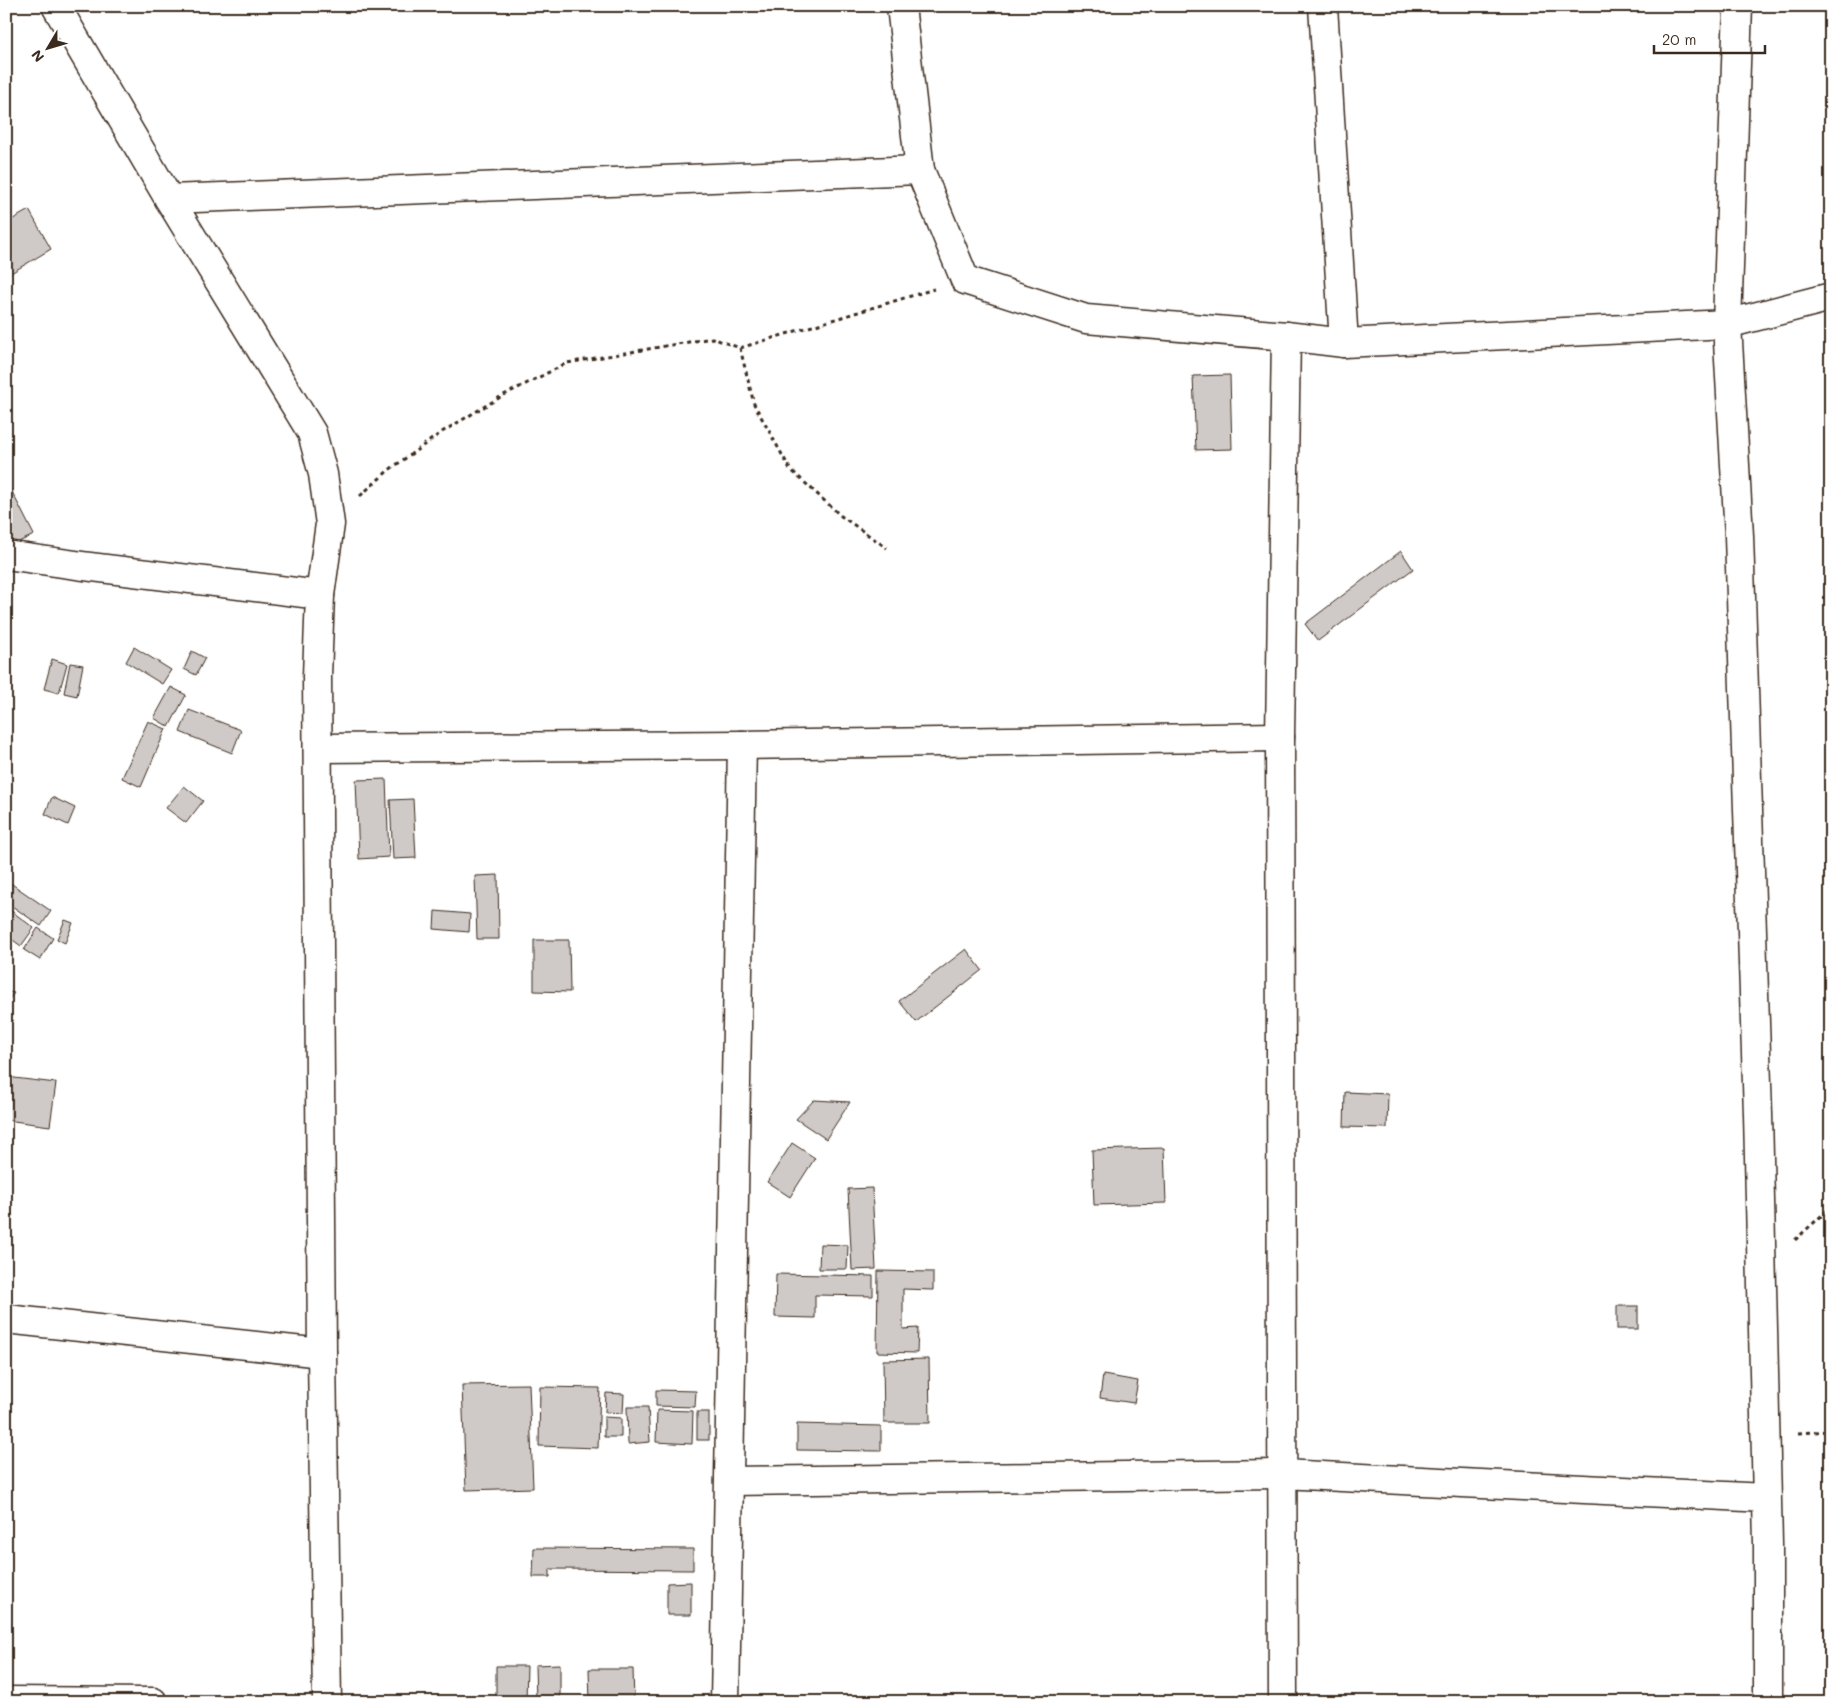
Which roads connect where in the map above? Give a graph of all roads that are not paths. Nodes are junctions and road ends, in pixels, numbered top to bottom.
1 (56, 6) edge
2 (901, 6) edge
3 (1323, 6) edge
4 (1738, 6) edge
5 (920, 170) junction
6 (169, 199) junction
7 (1831, 297) edge
8 (1727, 324) junction
9 (1286, 336) junction
10 (1344, 344) junction
11 (6, 555) edge
12 (320, 595) junction
13 (1280, 737) junction
14 (742, 745) junction
15 (318, 748) junction
16 (6, 1319) edge
17 (322, 1353) junction
18 (1282, 1474) junction
19 (729, 1481) junction
20 (1766, 1498) junction
21 (6, 1701) edge
22 (153, 1702) edge
23 (326, 1702) edge
24 (725, 1702) edge
25 (1283, 1702) edge
26 (1768, 1702) edge

1 - 6 street
2 - 5 street
3 - 10 street
4 - 8 street
5 - 6 street
5 - 9 street
6 - 12 street
7 - 8 street
8 - 10 street
8 - 20 street
9 - 10 street
9 - 13 street
11 - 12 street
12 - 15 street
13 - 14 street
13 - 18 street
14 - 15 street
14 - 19 street
15 - 17 street
16 - 17 street
17 - 23 street
18 - 19 street
18 - 20 street
18 - 25 street
19 - 24 street
20 - 26 street
21 - 22 street

